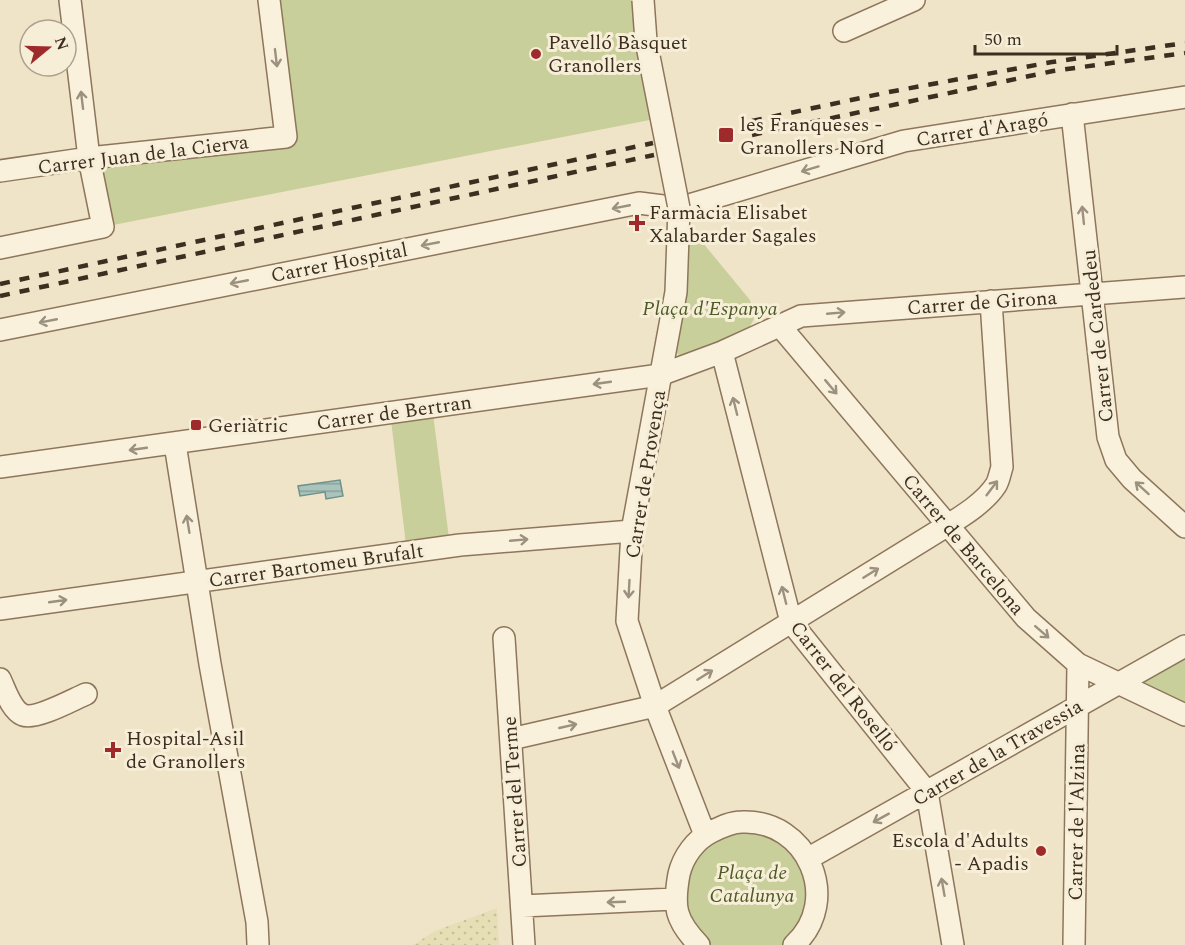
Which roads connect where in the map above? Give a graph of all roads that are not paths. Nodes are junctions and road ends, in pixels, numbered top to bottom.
1 (70, 0) edge
2 (270, 0) edge
3 (643, 0) edge
4 (914, 0) edge
5 (844, 31) dead end
6 (1185, 97) edge
7 (1072, 114) junction
8 (89, 158) junction
9 (0, 171) edge
10 (679, 208) junction
11 (0, 248) edge
12 (1185, 287) edge
13 (1092, 294) junction
14 (991, 301) junction
15 (780, 326) junction
16 (0, 330) edge
17 (722, 352) junction
18 (660, 375) junction
19 (175, 444) junction
20 (0, 467) edge
21 (948, 525) junction
22 (1185, 527) edge
23 (633, 531) junction
24 (198, 581) junction
25 (0, 609) edge
26 (791, 622) junction
27 (504, 638) dead end
28 (1185, 646) edge
29 (1078, 664) junction
30 (0, 679) edge
31 (1119, 683) junction
32 (86, 694) dead end
33 (1078, 705) junction
34 (655, 706) junction
35 (1185, 715) edge
36 (511, 739) junction
37 (927, 792) junction
38 (705, 835) junction
39 (809, 858) junction
40 (674, 899) junction
41 (522, 906) junction
42 (258, 944) edge
43 (524, 945) edge
44 (699, 945) edge
45 (794, 945) edge
46 (953, 945) edge
47 (1074, 945) edge

8 -> 1 street
2 -> 8 street, Carrer Juan de la Cierva
3 - 10 street, bridge
4 - 5 street
6 - 7 street, Carrer d'Aragó
7 -> 10 street, Carrer d'Aragó
13 -> 7 street, Carrer de Cardedeu
8 - 9 street, Carrer Juan de la Cierva
8 - 11 street
10 -> 16 street, Carrer Hospital
10 - 18 street, Carrer de Provença
12 - 13 street, Carrer de Girona
13 - 14 street, Carrer de Girona
22 -> 13 street, Carrer de Cardedeu
15 -> 14 street, Carrer de Girona
21 -> 14 street
15 - 17 street, Carrer de Bertran
15 -> 21 street, Carrer de Barcelona
17 - 18 street, Carrer de Bertran
26 -> 17 street, Carrer del Roselló
18 -> 19 street, Carrer de Bertran
18 - 23 street, Carrer de Provença
19 -> 20 street, Carrer de Bertran
24 -> 19 street
26 -> 21 street
21 -> 29 street, Carrer de Barcelona
24 -> 23 street, Carrer Bartomeu Brufalt
23 -> 34 street, Carrer de Provença
25 -> 24 street, Carrer Bartomeu Brufalt
24 - 42 street
34 -> 26 street
26 - 37 street, Carrer del Roselló
27 - 36 street, Carrer del Terme
28 - 31 street, Carrer de la Travessia
29 - 31 street, Carrer de Barcelona
29 - 33 street, Carrer de l'Alzina
30 - 32 street
31 - 33 street, Carrer de la Travessia
31 - 35 street, Carrer de Barcelona
33 - 37 street, Carrer de la Travessia
33 - 47 street, Carrer de l'Alzina
36 -> 34 street
34 -> 38 street, Carrer de Provença
36 - 41 street, Carrer del Terme
37 -> 39 street, Carrer de la Travessia
46 -> 37 street, Carrer del Roselló
38 - 39 street
38 - 40 street
39 - 45 street
40 -> 41 street
40 - 44 street
41 - 43 street, Carrer del Terme

